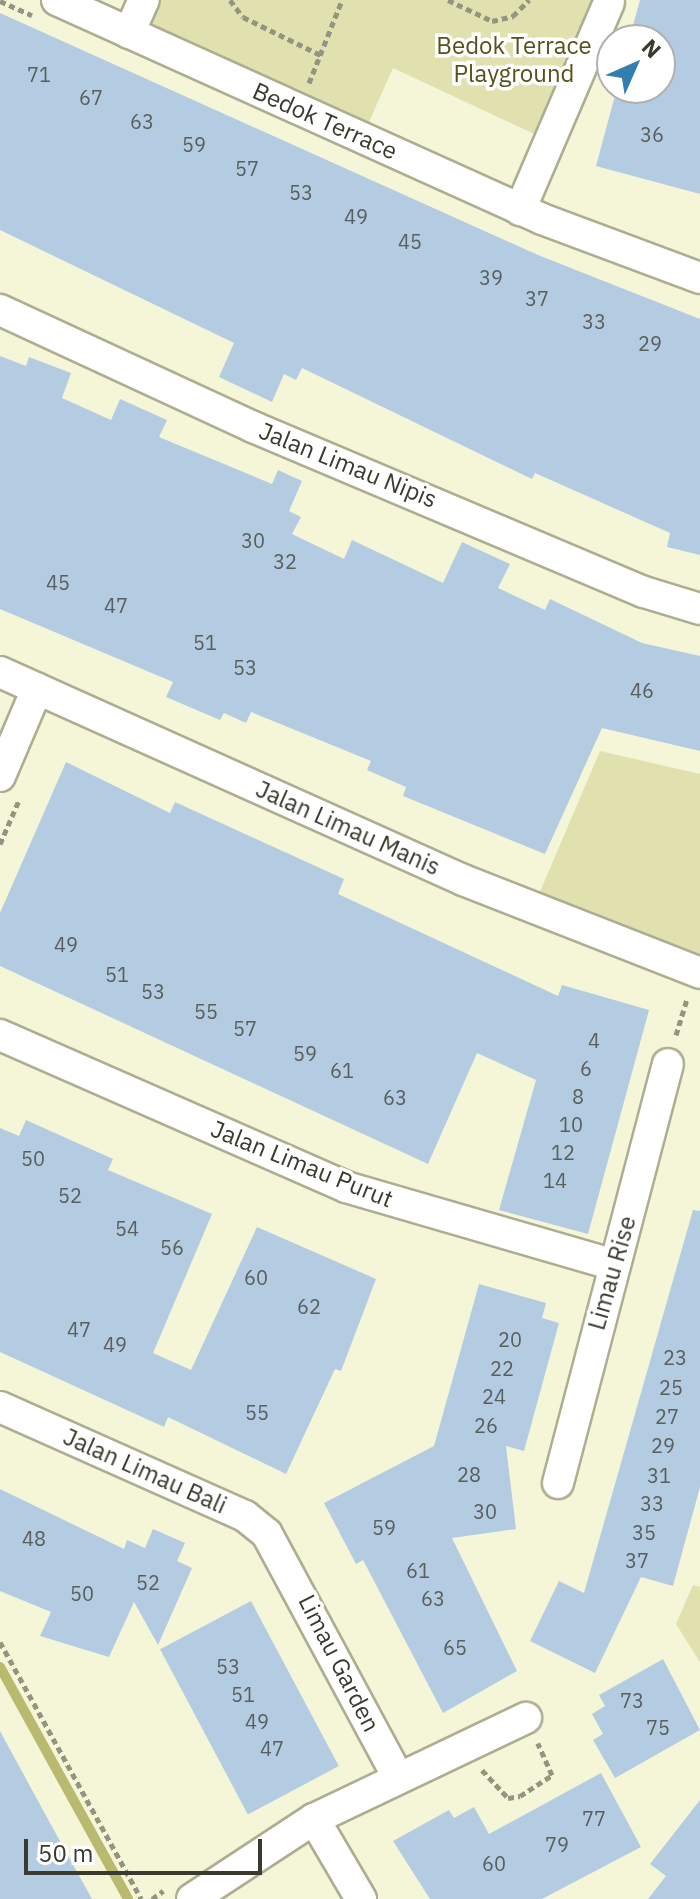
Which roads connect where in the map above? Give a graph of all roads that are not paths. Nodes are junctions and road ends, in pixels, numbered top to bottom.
1 (57, 0) edge
2 (144, 0) edge
3 (609, 2) edge
4 (129, 33) junction
5 (520, 210) junction
6 (700, 278) edge
7 (0, 310) edge
8 (700, 609) edge
9 (0, 672) edge
10 (37, 689) junction
11 (0, 776) edge
12 (697, 972) edge
13 (0, 1035) edge
14 (670, 1056) road end
15 (614, 1265) junction
16 (0, 1407) edge
17 (558, 1483) dead end
18 (281, 1550) joint
19 (526, 1718) road end
20 (398, 1777) junction
21 (314, 1819) junction
22 (192, 1899) edge
23 (361, 1899) edge

1 - 4 street, Bedok Terrace
2 - 4 street
3 - 5 street
4 - 5 street, Bedok Terrace
5 - 6 street, Bedok Terrace
7 - 8 street, Jalan Limau Nipis
9 - 10 street, Jalan Limau Manis
10 - 11 street
10 - 12 street, Jalan Limau Manis
13 - 15 street, Jalan Limau Purut
14 - 15 street, Limau Rise
15 - 17 street, Limau Rise
16 - 18 street, Jalan Limau Bali
18 - 20 street, Limau Garden
19 - 20 street
20 - 21 street
21 - 22 street
21 - 23 street

